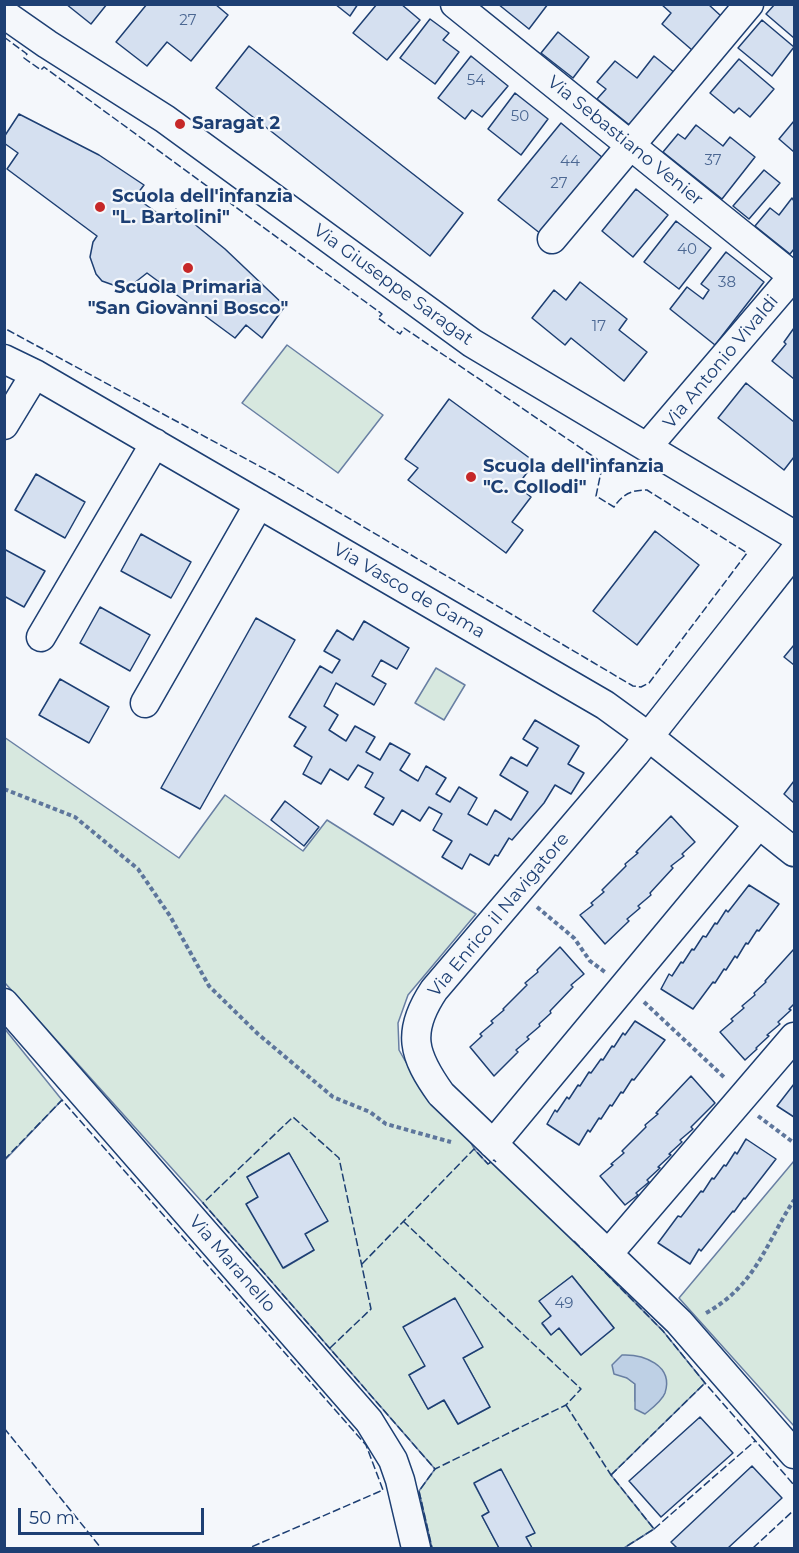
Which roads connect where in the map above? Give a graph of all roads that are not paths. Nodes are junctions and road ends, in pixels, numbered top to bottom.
1 (455, 4) edge
2 (749, 4) edge
3 (4, 14) edge
4 (630, 146) junction
5 (552, 239) dead end
6 (794, 276) edge
7 (4, 359) edge
8 (35, 374) junction
9 (4, 425) edge
10 (155, 443) junction
11 (647, 447) junction
12 (259, 504) junction
13 (795, 535) edge
14 (795, 552) edge
15 (41, 637) dead end
16 (145, 703) dead end
17 (649, 737) junction
18 (759, 824) junction
19 (795, 852) edge
20 (4, 1003) edge
21 (795, 1037) edge
22 (493, 1144) junction
23 (608, 1254) junction
24 (795, 1454) edge
25 (416, 1548) edge

1 - 4 street, Via Sebastiano Venier
2 - 4 street
3 - 11 street, Via Giuseppe Saragat
4 - 5 street
4 - 6 street, Via Sebastiano Venier
6 - 11 street, Via Antonio Vivaldi
7 - 8 street, Via Vasco de Gama
8 - 9 street
8 - 10 street, Via Vasco de Gama
10 - 12 street, Via Vasco de Gama
10 - 15 street
11 - 13 street, Via Giuseppe Saragat
12 - 16 street
12 - 17 street, Via Vasco de Gama
14 - 17 street, Via Enrico il Navigatore
17 - 18 street, Via Vasco de Gama
17 - 22 street, Via Enrico il Navigatore
18 - 19 street, Via Vasco de Gama
18 - 22 street
20 - 25 street, Via Maranello
21 - 23 street
22 - 23 street, Via Enrico il Navigatore
23 - 24 street, Via Enrico il Navigatore

